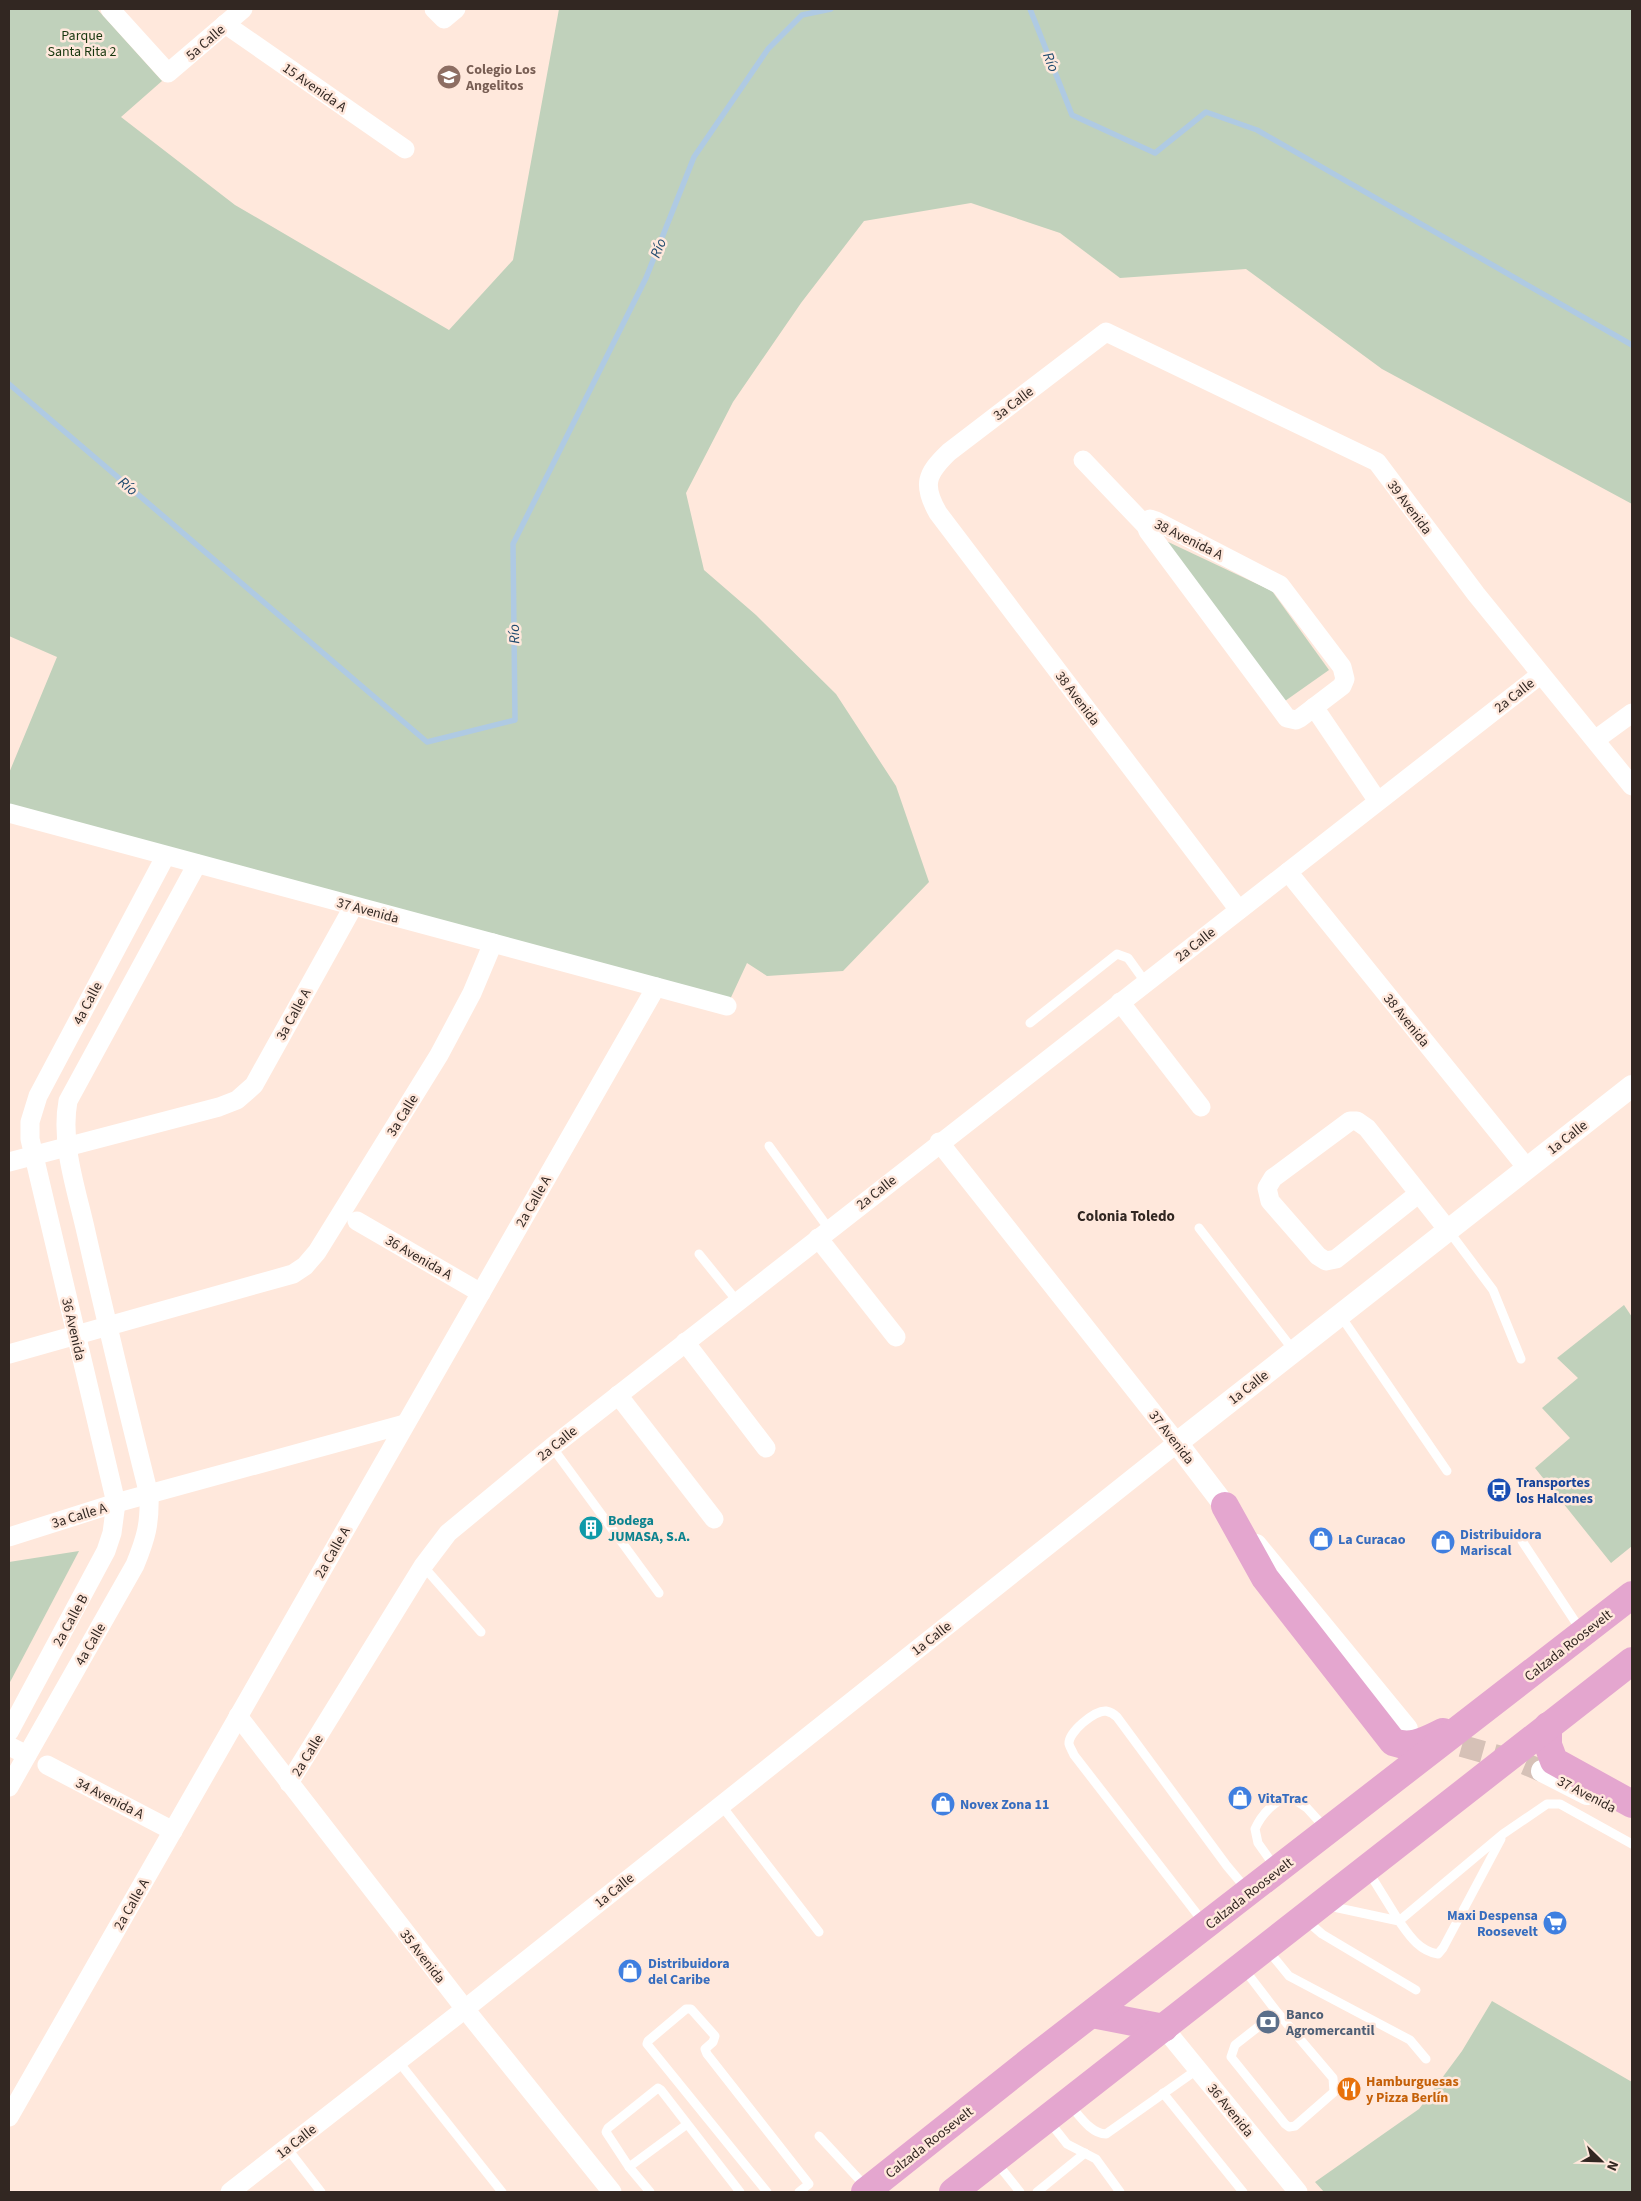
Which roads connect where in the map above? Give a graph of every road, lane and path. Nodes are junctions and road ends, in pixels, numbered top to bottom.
1 (110, 9) edge
2 (243, 9) edge
3 (225, 24) junction
4 (405, 150) dead end
5 (1106, 332) joint
6 (1083, 460) dead end
7 (928, 481) joint
8 (1146, 526) junction
9 (1540, 675) junction
10 (1314, 707) junction
11 (1632, 713) edge
12 (1595, 740) junction
13 (1632, 786) edge
14 (1378, 800) junction
15 (9, 813) edge
16 (165, 857) junction
17 (197, 864) junction
18 (1288, 872) junction
19 (353, 907) junction
20 (1239, 910) junction
21 (492, 943) junction
22 (1146, 983) junction
23 (656, 987) junction
24 (1120, 1002) junction
25 (727, 1006) dead end
26 (1030, 1023) dead end
27 (1632, 1086) edge
28 (1201, 1107) dead end
29 (939, 1142) junction
30 (769, 1146) dead end
31 (68, 1147) junction
32 (34, 1155) junction
33 (9, 1162) edge
34 (1527, 1168) junction
35 (1418, 1194) junction
36 (357, 1221) dead end
37 (1199, 1228) dead end
38 (1448, 1230) junction
39 (823, 1233) junction
40 (700, 1254) dead end
41 (481, 1292) junction
42 (737, 1302) junction
43 (1340, 1315) junction
44 (107, 1327) junction
45 (76, 1335) junction
46 (896, 1338) dead end
47 (685, 1342) junction
48 (1294, 1351) junction
49 (9, 1354) edge
50 (1521, 1359) dead end
51 (618, 1395) junction
52 (405, 1424) junction
53 (1177, 1443) junction
54 (552, 1447) junction
55 (766, 1448) dead end
56 (1447, 1471) dead end
57 (149, 1495) junction
58 (116, 1503) junction
59 (1225, 1506) junction
60 (714, 1518) dead end
61 (9, 1537) edge
62 (1522, 1541) dead end
63 (423, 1566) junction
64 (658, 1593) dead end
65 (1632, 1595) edge
66 (481, 1632) dead end
67 (1583, 1634) junction
68 (1632, 1661) edge
69 (238, 1716) junction
70 (1467, 1722) junction
71 (1548, 1726) junction
72 (1407, 1729) tunnel mouth
73 (9, 1732) edge
74 (9, 1746) edge
75 (27, 1755) junction
76 (47, 1766) dead end
77 (1542, 1770) tunnel mouth
78 (289, 1783) junction
79 (9, 1787) edge
80 (1632, 1804) edge
81 (721, 1805) junction
82 (1632, 1818) edge
83 (173, 1831) junction
84 (1328, 1831) junction
85 (1503, 1834) junction
86 (1632, 1844) edge
87 (1367, 1869) junction
88 (1278, 1871) junction
89 (1250, 1893) junction
90 (1312, 1912) junction
91 (1399, 1921) junction
92 (1207, 1926) junction
93 (819, 1932) dead end
94 (1266, 1948) junction
95 (1242, 1967) junction
96 (1416, 1990) dead end
97 (465, 2009) junction
98 (1277, 2012) junction
99 (1092, 2014) junction
100 (1164, 2028) junction
101 (1426, 2060) dead end
102 (398, 2061) junction
103 (1198, 2069) junction
104 (1163, 2094) junction
105 (1057, 2111) junction
106 (9, 2117) edge
107 (686, 2125) junction
108 (819, 2136) dead end
109 (287, 2148) junction
110 (1085, 2153) junction
111 (995, 2160) junction
112 (629, 2167) junction
113 (809, 2184) junction
114 (867, 2191) edge
115 (230, 2192) edge
116 (321, 2192) edge
117 (502, 2192) edge
118 (612, 2192) edge
119 (650, 2192) edge
120 (740, 2192) edge
121 (767, 2192) edge
122 (799, 2192) edge
123 (815, 2192) edge
124 (953, 2192) edge
125 (1020, 2192) edge
126 (1037, 2192) edge
127 (1120, 2192) edge
128 (1243, 2192) edge
129 (1298, 2192) edge

1 - 3 street, 5a Calle
2 - 3 street, 5a Calle
3 - 4 street, 15 Avenida A
5 - 7 street, 3a Calle
5 - 9 street, 39 Avenida
6 - 8 street
7 - 20 street, 38 Avenida
8 - 10 street, 38 Avenida A
8 - 10 street, 38 Avenida A
9 - 12 street, 39 Avenida
9 - 14 street, 2a Calle
10 - 14 street
11 - 12 street
12 - 13 street, 39 Avenida
14 - 18 street, 2a Calle
15 - 16 street, 37 Avenida
16 - 17 street, 37 Avenida
16 - 32 street, 4a Calle
17 - 19 street, 37 Avenida
17 - 31 street
18 - 20 street, 2a Calle
18 - 34 street, 38 Avenida
19 - 21 street, 37 Avenida
19 - 31 street, 3a Calle A
20 - 22 street, 2a Calle
21 - 23 street, 37 Avenida
21 - 44 street, 3a Calle
22 - 24 street, 2a Calle
22 - 26 lane
23 - 25 street, 37 Avenida
23 - 41 street, 2a Calle A
24 - 28 street
24 - 29 street, 2a Calle
27 - 34 street, 1a Calle
29 - 39 street, 2a Calle
29 - 53 street, 37 Avenida
30 - 39 lane
31 - 32 street, 3a Calle A
31 - 44 street
32 - 33 street, 3a Calle A
32 - 45 street, 36 Avenida
34 - 38 street, 1a Calle
35 - 35 street
35 - 38 street
36 - 41 street, 36 Avenida A
37 - 48 lane
38 - 43 street, 1a Calle
38 - 50 lane
39 - 42 street, 2a Calle
39 - 46 street
40 - 42 lane
41 - 52 street, 2a Calle A
42 - 47 street, 2a Calle
43 - 48 street, 1a Calle
43 - 56 lane
44 - 45 street
44 - 57 street
45 - 49 street
45 - 58 street, 36 Avenida
47 - 51 street, 2a Calle
47 - 55 street
48 - 53 street, 1a Calle
51 - 54 street, 2a Calle
51 - 60 street
52 - 57 street, 3a Calle A
52 - 69 street, 2a Calle A
53 - 59 street, 37 Avenida
53 - 81 street, 1a Calle
54 - 63 street, 2a Calle
54 - 64 lane
57 - 58 street, 3a Calle A
57 - 75 street, 4a Calle
58 - 61 street, 3a Calle A
58 - 73 street, 2a Calle B
59 - 70 highway
59 - 72 street, 37 Avenida
62 - 67 lane
63 - 66 lane
63 - 78 street, 2a Calle
65 - 67 highway, Calzada Roosevelt
67 - 70 highway, Calzada Roosevelt
68 - 71 highway
69 - 78 street, 35 Avenida
69 - 83 street, 2a Calle A
70 - 84 highway, Calzada Roosevelt
71 - 80 highway
71 - 87 highway
74 - 75 street
75 - 79 street, 4a Calle
76 - 83 street, 34 Avenida A
77 - 82 street, 37 Avenida
78 - 97 street, 35 Avenida
81 - 93 lane
81 - 97 street, 1a Calle
83 - 106 street, 2a Calle A
84 - 88 highway, Calzada Roosevelt
84 - 88 lane
85 - 86 lane
85 - 91 lane
85 - 91 lane
87 - 90 highway
87 - 91 lane
88 - 89 highway, Calzada Roosevelt
89 - 92 highway, Calzada Roosevelt
89 - 92 lane
90 - 91 lane
90 - 94 highway
90 - 96 lane
92 - 99 highway, Calzada Roosevelt
94 - 95 highway
94 - 101 lane
95 - 98 lane
95 - 100 highway
97 - 102 street, 1a Calle
97 - 118 street, 35 Avenida
98 - 98 lane
99 - 100 highway
99 - 114 highway, Calzada Roosevelt
100 - 103 street, 36 Avenida
100 - 105 highway
102 - 109 street, 1a Calle
102 - 117 lane
103 - 104 lane
103 - 129 street, 36 Avenida
104 - 105 lane
104 - 128 lane
105 - 110 lane
105 - 111 highway
107 - 112 lane
107 - 112 lane
107 - 120 lane
108 - 114 lane
109 - 115 street, 1a Calle
109 - 116 lane
110 - 126 lane
110 - 127 lane
111 - 124 highway
111 - 125 lane
112 - 119 lane
113 - 121 lane
113 - 122 lane
113 - 123 lane

